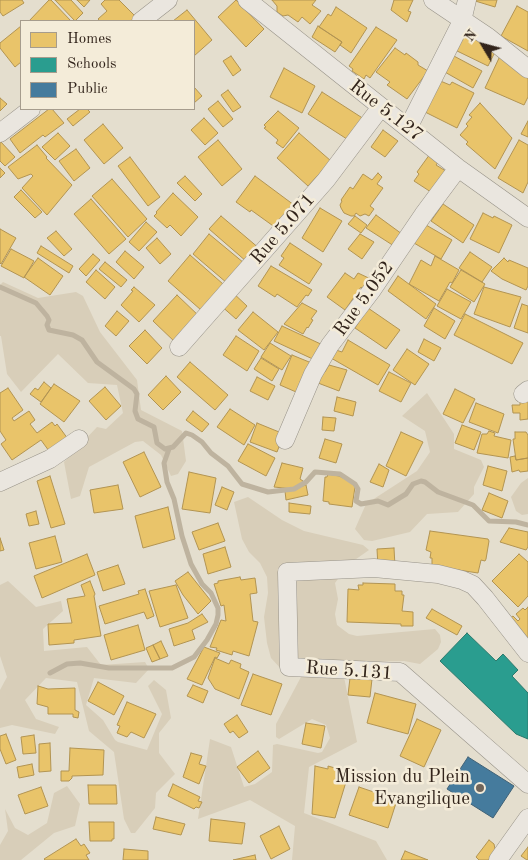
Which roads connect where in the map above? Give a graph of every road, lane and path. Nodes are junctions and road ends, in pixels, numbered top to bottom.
1 (168, 0) edge
2 (247, 0) edge
3 (433, 0) edge
4 (467, 0) edge
5 (142, 20) edge
6 (462, 21) junction
7 (528, 69) edge
8 (381, 107) junction
9 (30, 110) edge
10 (408, 128) junction
11 (0, 133) edge
12 (458, 168) junction
13 (528, 218) edge
14 (179, 348) dead end
15 (79, 439) dead end
16 (285, 440) dead end
17 (0, 482) edge
18 (528, 653) edge
19 (528, 784) edge
20 (528, 818) edge
21 (498, 860) edge

1 - 5 street
2 - 8 street, Rue 5.127
3 - 6 street
4 - 6 street
6 - 7 street
6 - 10 street
8 - 10 street, Rue 5.127
8 - 14 street, Rue 5.071
9 - 11 street
10 - 12 street, Rue 5.127
12 - 13 street, Rue 5.127
12 - 16 street, Rue 5.052
15 - 17 street
18 - 19 street, Rue 5.131
20 - 21 street

